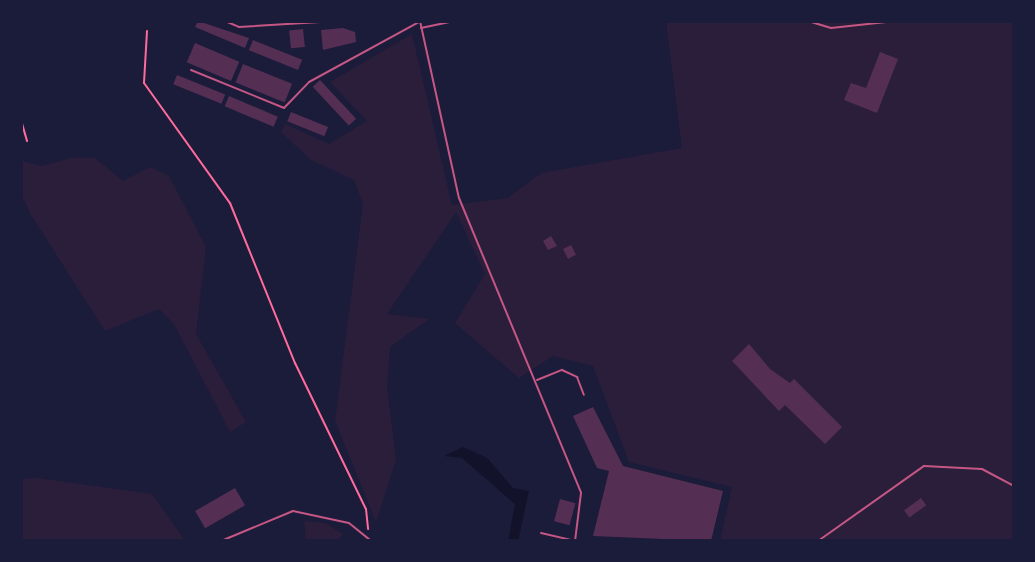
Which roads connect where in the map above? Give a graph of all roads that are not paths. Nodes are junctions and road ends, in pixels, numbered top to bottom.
1 (225, 21) edge
2 (337, 21) edge
3 (420, 21) edge
4 (454, 21) edge
5 (808, 21) edge
6 (896, 21) edge
7 (421, 27) junction
8 (191, 71) dead end
9 (536, 381) junction
10 (584, 395) dead end
11 (1014, 486) edge
12 (541, 533) dead end
13 (221, 541) edge
14 (370, 541) edge
15 (576, 541) edge
16 (818, 541) edge

1 - 2 lane
3 - 7 lane
3 - 8 lane
4 - 7 lane
5 - 6 lane
7 - 9 lane
9 - 10 lane
9 - 15 lane
11 - 16 lane
12 - 15 lane
13 - 14 lane

